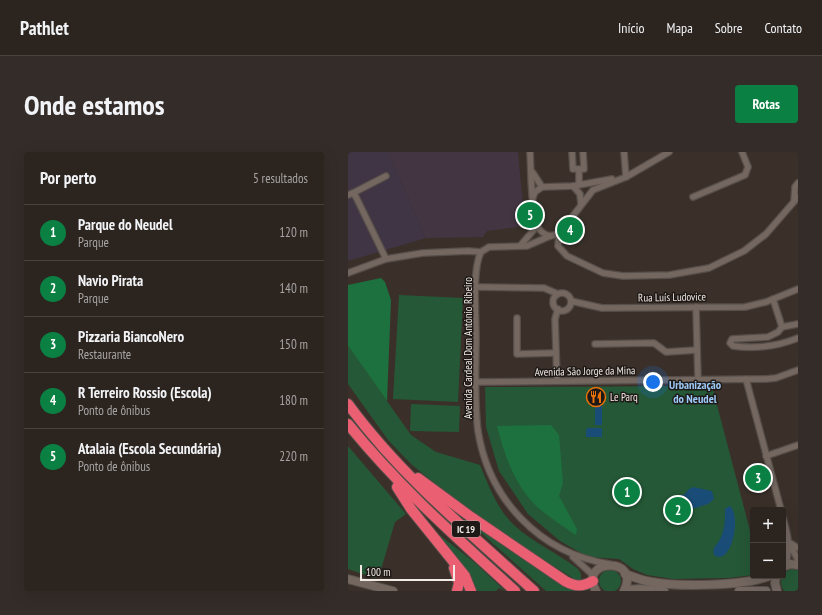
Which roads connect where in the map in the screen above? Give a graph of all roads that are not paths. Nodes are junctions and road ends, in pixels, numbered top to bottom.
1 (530, 152) edge
2 (572, 152) edge
3 (583, 152) edge
4 (624, 152) edge
5 (669, 152) edge
6 (742, 152) edge
7 (579, 169) junction
8 (531, 170) junction
9 (386, 176) dead end
10 (626, 177) junction
11 (798, 183) edge
12 (580, 184) junction
13 (573, 186) junction
14 (542, 188) junction
15 (349, 194) edge
16 (533, 197) junction
17 (692, 197) dead end
18 (796, 199) edge
19 (581, 204) junction
20 (537, 226) junction
21 (559, 234) junction
22 (550, 236) junction
23 (520, 246) junction
24 (481, 252) junction
25 (386, 259) junction
26 (348, 273) edge
27 (476, 287) junction
28 (798, 289) edge
29 (558, 294) junction
30 (773, 299) junction
31 (571, 301) junction
32 (696, 307) junction
33 (558, 309) junction
34 (517, 318) dead end
35 (798, 325) edge
36 (782, 327) junction
37 (798, 338) edge
38 (595, 344) dead end
39 (697, 350) junction
40 (556, 353) junction
41 (798, 370) edge
42 (746, 379) junction
43 (698, 380) junction
44 (557, 381) junction
45 (476, 382) junction
46 (348, 404) edge
47 (348, 424) edge
48 (798, 445) edge
49 (766, 456) junction
50 (400, 466) junction
51 (387, 472) junction
52 (780, 507) edge
53 (786, 530) edge
54 (789, 542) junction
55 (798, 548) edge
56 (568, 553) junction
57 (448, 556) junction
58 (798, 560) edge
59 (611, 564) junction
60 (789, 566) edge
61 (625, 574) junction
62 (348, 579) edge
63 (760, 579) edge
64 (776, 579) edge
65 (593, 585) edge
66 (624, 590) edge
67 (393, 591) edge
68 (457, 591) edge
69 (470, 591) edge
70 (515, 591) edge
71 (534, 591) edge
72 (664, 591) edge
73 (739, 591) edge
74 (766, 591) edge
75 (777, 591) edge

1 - 8 street
2 - 7 street
3 - 7 street
4 - 10 street
5 - 10 street
6 - 17 street
7 - 12 street
8 - 14 street
8 - 16 street
9 - 15 street
10 - 12 street
10 - 19 street
11 - 18 street
12 - 13 street
13 - 14 street
13 - 19 street
14 - 16 street
15 - 25 street
16 - 20 street
18 - 21 street
19 - 21 street
20 - 22 street
20 - 23 street
21 - 22 street
22 - 23 street
23 - 24 street
24 - 25 street
24 - 27 street, Avenida Cardeal Dom António Ribeiro
25 - 26 street
27 - 29 street
27 - 45 street, Avenida Cardeal Dom António Ribeiro
28 - 30 street, Rua Luís Ludovice
29 - 31 street
29 - 33 street
30 - 32 street, Rua Luís Ludovice
30 - 36 street
31 - 32 street, Rua Luís Ludovice
31 - 33 street
32 - 39 street
33 - 40 street
34 - 40 street
35 - 36 street
36 - 37 street
38 - 39 street
39 - 43 street
40 - 44 street
41 - 42 street, Avenida São Jorge da Mina
42 - 43 street, Avenida São Jorge da Mina
42 - 49 street
43 - 44 street, Avenida São Jorge da Mina
44 - 45 street, Avenida São Jorge da Mina
45 - 56 street, Avenida Cardeal Dom António Ribeiro
46 - 50 highway, IC 19
47 - 51 highway, IC 19
48 - 49 street
49 - 52 street
50 - 65 highway
50 - 71 highway, IC 19
51 - 57 highway
51 - 70 highway, IC 19
53 - 54 street
54 - 55 street
54 - 58 street
54 - 60 street
56 - 59 street, Avenida Cardeal Dom António Ribeiro
56 - 65 street, Avenida Cardeal Dom António Ribeiro
57 - 68 highway
57 - 69 highway
58 - 60 street
59 - 61 street
59 - 65 street
61 - 63 street
61 - 66 street
62 - 67 street
64 - 75 street
66 - 72 street
73 - 74 street

